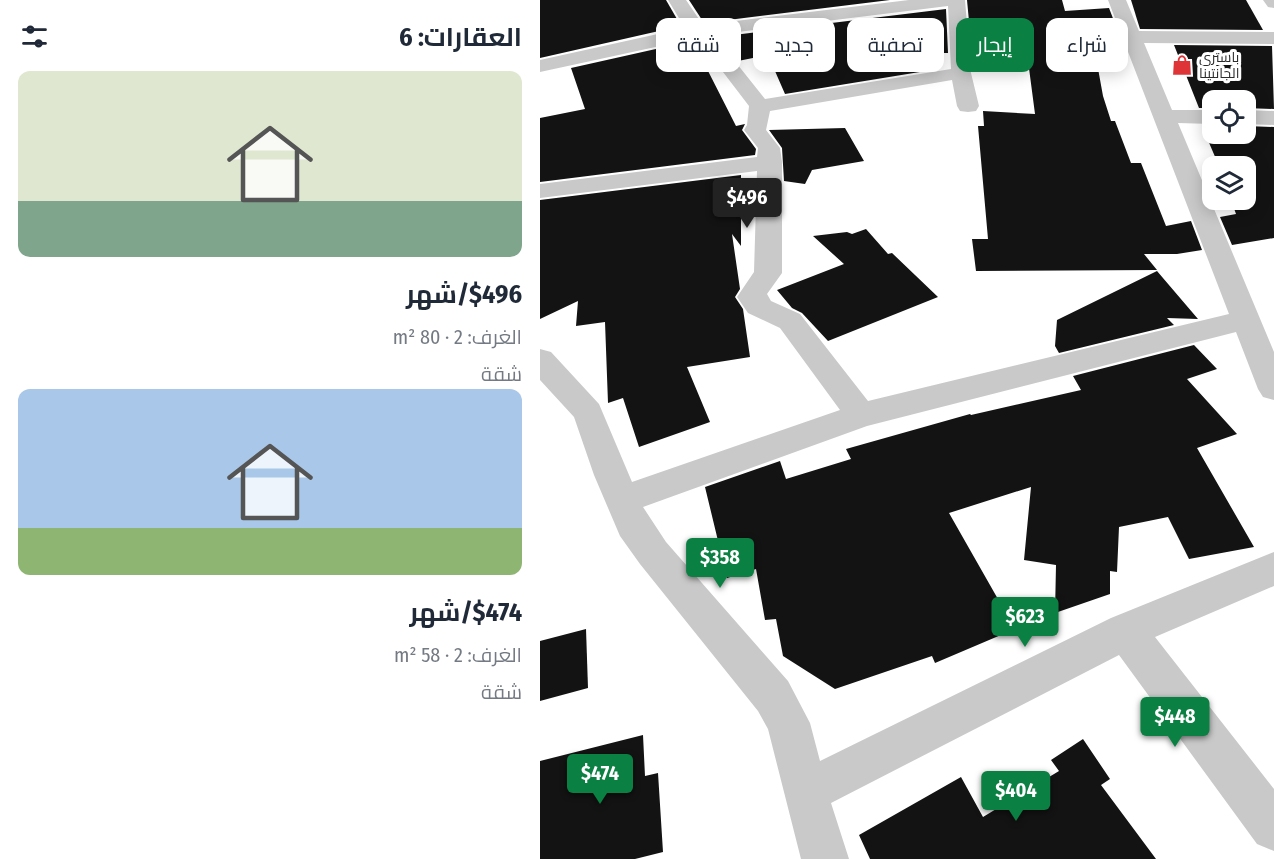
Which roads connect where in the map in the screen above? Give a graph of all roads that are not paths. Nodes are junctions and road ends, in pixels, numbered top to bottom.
1 (677, 0) edge
2 (955, 0) edge
3 (1117, 0) edge
4 (688, 18) edge
5 (741, 25) edge
6 (1133, 37) junction
7 (1274, 38) edge
8 (656, 42) edge
9 (540, 66) edge
10 (733, 72) edge
11 (961, 73) junction
12 (760, 106) junction
13 (968, 106) dead end
14 (1163, 116) junction
15 (1202, 117) edge
16 (1256, 117) edge
17 (1274, 118) edge
18 (770, 162) junction
19 (540, 190) edge
20 (1246, 320) junction
21 (540, 360) edge
22 (1274, 389) edge
23 (861, 415) junction
24 (623, 500) junction
25 (1274, 569) edge
26 (1125, 631) junction
27 (805, 792) junction
28 (1274, 827) edge
29 (825, 859) edge

1 - 4 street
2 - 5 street
2 - 11 street
3 - 6 street
6 - 7 street
6 - 14 street
8 - 9 street
10 - 12 street
11 - 12 street
11 - 13 street
12 - 18 street
14 - 15 street
14 - 20 street
16 - 17 street
18 - 19 street
18 - 23 street
20 - 22 street
20 - 23 street
21 - 24 street
23 - 24 street
24 - 27 street
25 - 26 street
26 - 27 street
26 - 28 street
27 - 29 street

